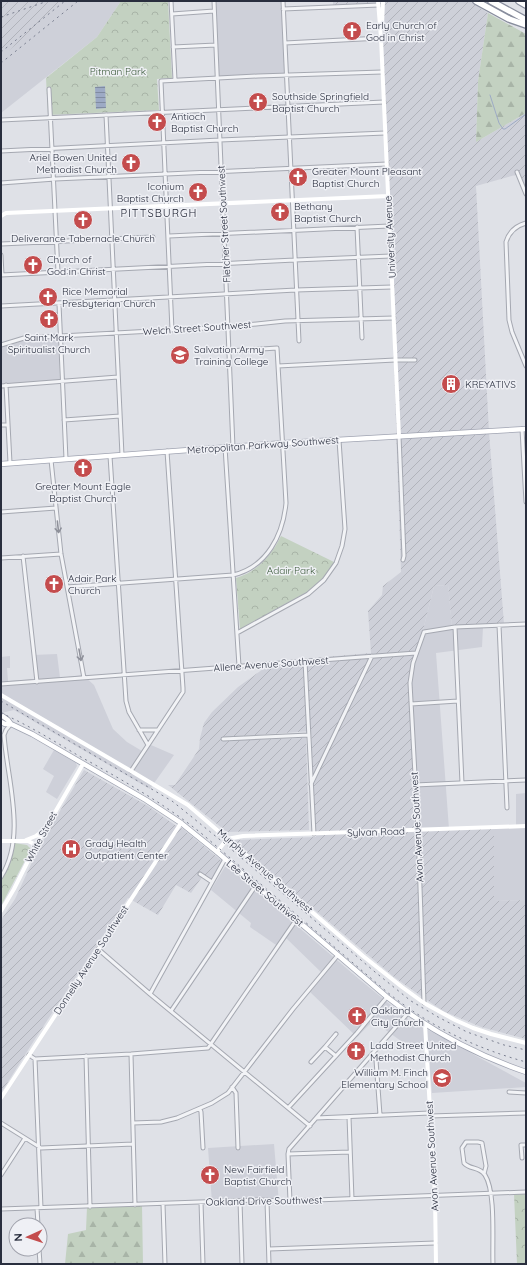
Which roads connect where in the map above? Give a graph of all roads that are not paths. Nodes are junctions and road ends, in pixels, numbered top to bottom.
1 (171, 1) edge
2 (214, 1) edge
3 (283, 1) edge
4 (491, 1) edge
5 (519, 1) edge
6 (477, 2) edge
7 (381, 3) edge
8 (526, 5) edge
9 (283, 9) junction
10 (214, 12) junction
11 (172, 14) junction
12 (526, 20) edge
13 (526, 25) edge
14 (381, 38) junction
15 (285, 43) junction
16 (216, 45) junction
17 (173, 47) junction
18 (382, 72) junction
19 (286, 75) junction
20 (217, 78) junction
21 (175, 80) junction
22 (49, 89) dead end
23 (384, 102) junction
24 (287, 106) junction
25 (218, 110) junction
26 (162, 113) junction
27 (106, 115) junction
28 (50, 118) junction
29 (1, 120) edge
30 (385, 133) junction
31 (289, 137) junction
32 (220, 140) junction
33 (164, 143) junction
34 (108, 146) junction
35 (52, 148) junction
36 (1, 151) edge
37 (387, 164) junction
38 (291, 168) junction
39 (222, 171) junction
40 (517, 172) dead end
41 (165, 174) junction
42 (109, 176) junction
43 (53, 179) junction
44 (1, 183) edge
45 (526, 194) edge
46 (388, 196) junction
47 (292, 199) junction
48 (223, 203) junction
49 (167, 206) junction
50 (111, 208) junction
51 (55, 211) junction
52 (1, 216) edge
53 (526, 223) edge
54 (389, 226) junction
55 (357, 227) junction
56 (293, 230) junction
57 (224, 233) junction
58 (169, 236) junction
59 (153, 237) dead end
60 (112, 239) junction
61 (56, 242) junction
62 (1, 244) edge
63 (1, 255) edge
64 (391, 256) junction
65 (358, 257) junction
66 (295, 260) junction
67 (226, 263) junction
68 (170, 266) junction
69 (114, 269) junction
70 (58, 272) junction
71 (1, 275) edge
72 (392, 287) junction
73 (360, 288) junction
74 (296, 290) junction
75 (227, 294) junction
76 (171, 297) junction
77 (115, 300) junction
78 (59, 304) junction
79 (1, 306) edge
80 (394, 318) junction
81 (361, 319) junction
82 (297, 321) junction
83 (228, 327) junction
84 (172, 330) junction
85 (116, 333) junction
86 (60, 336) junction
87 (362, 338) dead end
88 (299, 341) dead end
89 (1, 345) edge
90 (229, 351) junction
91 (395, 360) junction
92 (415, 360) dead end
93 (278, 366) junction
94 (526, 366) edge
95 (118, 377) junction
96 (62, 382) junction
97 (6, 385) junction
98 (1, 386) edge
99 (120, 416) junction
100 (64, 420) junction
101 (1, 425) edge
102 (8, 425) junction
103 (524, 429) edge
104 (399, 436) junction
105 (339, 440) junction
106 (282, 443) junction
107 (233, 447) junction
108 (225, 448) junction
109 (167, 452) junction
110 (122, 455) junction
111 (110, 456) junction
112 (66, 459) junction
113 (51, 460) junction
114 (1, 464) edge
115 (10, 464) junction
116 (526, 483) edge
117 (526, 502) edge
118 (56, 508) junction
119 (1, 512) edge
120 (61, 554) junction
121 (23, 556) junction
122 (1, 558) edge
123 (403, 560) dead end
124 (233, 575) junction
125 (176, 579) junction
126 (118, 583) junction
127 (67, 587) junction
128 (526, 624) edge
129 (499, 625) junction
130 (455, 627) junction
131 (237, 633) junction
132 (416, 653) junction
133 (372, 656) junction
134 (305, 661) junction
135 (239, 666) junction
136 (182, 671) junction
137 (125, 675) junction
138 (84, 678) junction
139 (38, 682) junction
140 (1, 684) edge
141 (1, 695) edge
142 (458, 701) junction
143 (411, 704) junction
144 (1, 715) edge
145 (1, 722) edge
146 (12, 724) junction
147 (139, 730) junction
148 (158, 730) junction
149 (309, 735) junction
150 (223, 739) dead end
151 (148, 745) junction
152 (83, 764) junction
153 (132, 771) junction
154 (526, 780) edge
155 (506, 781) junction
156 (462, 783) junction
157 (311, 785) junction
158 (415, 785) junction
159 (508, 808) dead end
160 (181, 823) junction
161 (526, 826) edge
162 (45, 830) junction
163 (418, 830) junction
164 (314, 834) junction
165 (227, 838) junction
166 (13, 840) junction
167 (1, 841) edge
168 (24, 841) junction
169 (36, 845) junction
170 (217, 852) junction
171 (225, 859) junction
172 (200, 874) dead end
173 (1, 877) edge
174 (212, 882) junction
175 (256, 885) junction
176 (1, 911) edge
177 (296, 920) junction
178 (98, 950) junction
179 (338, 955) junction
180 (150, 994) junction
181 (387, 997) junction
182 (424, 1003) junction
183 (171, 1012) junction
184 (408, 1013) junction
185 (425, 1024) junction
186 (336, 1034) dead end
187 (526, 1043) edge
188 (211, 1044) junction
189 (325, 1047) junction
190 (373, 1053) junction
191 (131, 1054) junction
192 (29, 1055) junction
193 (86, 1056) junction
194 (336, 1056) junction
195 (35, 1058) junction
196 (311, 1062) dead end
197 (244, 1072) junction
198 (526, 1072) edge
199 (232, 1087) junction
200 (509, 1092) dead end
201 (526, 1093) edge
202 (1, 1098) edge
203 (288, 1108) junction
204 (200, 1109) junction
205 (526, 1113) edge
206 (380, 1115) junction
207 (430, 1115) junction
208 (349, 1117) junction
209 (316, 1118) junction
210 (1, 1123) edge
211 (133, 1123) junction
212 (310, 1126) junction
213 (25, 1138) junction
214 (133, 1144) junction
215 (526, 1145) edge
216 (88, 1146) junction
217 (38, 1147) junction
218 (203, 1148) dead end
219 (238, 1148) dead end
220 (350, 1152) junction
221 (288, 1154) junction
222 (522, 1158) dead end
223 (484, 1174) junction
224 (1, 1175) edge
225 (526, 1192) edge
226 (492, 1194) junction
227 (435, 1196) junction
228 (352, 1199) junction
229 (240, 1201) junction
230 (267, 1201) junction
231 (290, 1201) junction
232 (201, 1202) junction
233 (163, 1204) junction
234 (135, 1205) junction
235 (90, 1206) junction
236 (39, 1208) junction
237 (1, 1209) edge
238 (38, 1217) edge
239 (436, 1243) junction
240 (269, 1249) junction
241 (165, 1264) edge
242 (203, 1264) edge
243 (242, 1264) edge
244 (269, 1264) edge
245 (436, 1264) edge
246 (493, 1264) edge

1 - 11 street
2 - 10 street, Fletcher Street Southwest
3 - 9 street
4 - 12 highway
5 - 8 highway
6 - 13 highway
7 - 9 street
7 - 14 street, University Avenue
9 - 15 street
10 - 11 street
10 - 16 street, Fletcher Street Southwest
11 - 17 street
14 - 15 street
14 - 18 street, University Avenue
15 - 19 street
16 - 17 street
16 - 20 street, Fletcher Street Southwest
17 - 21 street
18 - 19 street
18 - 23 street, University Avenue
19 - 20 street
19 - 24 street
20 - 21 street
20 - 25 street, Fletcher Street Southwest
21 - 26 street
22 - 28 street
23 - 24 street
23 - 30 street, University Avenue
24 - 25 street
24 - 31 street
25 - 26 street
25 - 32 street, Fletcher Street Southwest
26 - 27 street
26 - 33 street
27 - 28 street
27 - 34 street
28 - 29 street
28 - 35 street
30 - 31 street
30 - 37 street, University Avenue
31 - 32 street
31 - 38 street
32 - 33 street
32 - 39 street, Fletcher Street Southwest
33 - 34 street
33 - 41 street
34 - 35 street
34 - 42 street
35 - 36 street
35 - 43 street
37 - 38 street
37 - 46 street, University Avenue
38 - 39 street
38 - 47 street
39 - 41 street
39 - 48 street, Fletcher Street Southwest
40 - 45 street
41 - 42 street
41 - 49 street
42 - 43 street
42 - 50 street
43 - 44 street
43 - 51 street
46 - 47 street
46 - 54 street, University Avenue
47 - 48 street
47 - 56 street
48 - 49 street
48 - 57 street, Fletcher Street Southwest
49 - 50 street
49 - 58 street
50 - 51 street
50 - 60 street
51 - 52 street
51 - 61 street
53 - 94 street
54 - 55 street
54 - 64 street, University Avenue
55 - 56 street
55 - 65 street
56 - 57 street
56 - 66 street
57 - 58 street
57 - 67 street, Fletcher Street Southwest
58 - 68 street
59 - 60 street
60 - 61 street
60 - 69 street
61 - 62 street
61 - 70 street
63 - 71 street
64 - 65 street
64 - 72 street, University Avenue
65 - 66 street
65 - 73 street
66 - 67 street
66 - 74 street
67 - 68 street
67 - 75 street, Fletcher Street Southwest
68 - 69 street
68 - 76 street
69 - 70 street
69 - 77 street
70 - 71 street
72 - 73 street
72 - 80 street, University Avenue
73 - 74 street
73 - 81 street
74 - 75 street
74 - 82 street
75 - 76 street
75 - 83 street, Fletcher Street Southwest
76 - 77 street
76 - 84 street
77 - 78 street
77 - 85 street
78 - 79 street
78 - 86 street
80 - 81 street, Welch Street Southwest
80 - 91 street, University Avenue
81 - 82 street, Welch Street Southwest
81 - 87 street
82 - 83 street, Welch Street Southwest
82 - 88 street
83 - 84 street, Welch Street Southwest
83 - 90 street, Fletcher Street Southwest
84 - 85 street, Welch Street Southwest
85 - 86 street, Welch Street Southwest
85 - 95 street
86 - 89 street, Welch Street Southwest
86 - 96 street
90 - 93 street
90 - 107 street, Fletcher Street Southwest
91 - 92 street
91 - 93 street
91 - 104 street, University Avenue
93 - 106 street
95 - 96 street
95 - 99 street
96 - 97 street
96 - 100 street
97 - 98 street
97 - 102 street
99 - 100 street
99 - 110 street
100 - 112 street
101 - 102 street
102 - 115 street
103 - 104 main road, Metropolitan Parkway Southwest
103 - 116 street
104 - 105 main road, Metropolitan Parkway Southwest
104 - 123 street
105 - 106 main road, Metropolitan Parkway Southwest
105 - 131 street
106 - 107 main road, Metropolitan Parkway Southwest
106 - 124 street
107 - 108 main road, Metropolitan Parkway Southwest
108 - 109 main road, Metropolitan Parkway Southwest
108 - 124 street
109 - 110 main road, Metropolitan Parkway Southwest
109 - 125 street
110 - 111 main road, Metropolitan Parkway Southwest
111 - 112 main road, Metropolitan Parkway Southwest
111 - 126 street
112 - 113 main road, Metropolitan Parkway Southwest
113 - 115 main road, Metropolitan Parkway Southwest
113 - 118 street
114 - 115 main road, Metropolitan Parkway Southwest
116 - 117 street
118 - 119 street
118 -> 120 street
120 - 121 street
120 - 127 street
121 - 122 street
121 - 139 street
124 - 125 street
124 - 131 street
125 - 126 street
125 - 136 street
126 - 127 street
126 - 137 street
127 -> 138 street
128 - 129 street
129 - 130 street
129 - 155 street
130 - 132 street
130 - 142 street
131 - 135 street
132 - 133 street, Allene Avenue Southwest
132 - 143 street, Avon Avenue Southwest
133 - 134 street, Allene Avenue Southwest
133 - 157 street
134 - 135 street, Allene Avenue Southwest
134 - 149 street
135 - 136 street, Allene Avenue Southwest
136 - 137 street, Allene Avenue Southwest
136 - 148 street
137 - 138 street, Allene Avenue Southwest
137 - 147 street
138 - 139 street, Allene Avenue Southwest
139 - 140 street, Allene Avenue Southwest
141 - 153 street, Murphy Avenue Southwest
142 - 143 street
142 - 156 street
143 - 158 street, Avon Avenue Southwest
144 - 146 main road, Lee Street Southwest
145 - 146 main road
146 - 152 main road, Lee Street Southwest
146 - 166 street
147 - 148 street
147 - 151 street
148 - 151 street
149 - 150 street
149 - 157 street
151 - 153 street
152 - 160 main road, Lee Street Southwest
152 - 162 street, White Street
153 - 165 street, Murphy Avenue Southwest
154 - 155 street
155 - 156 street
155 - 159 street
156 - 158 street
157 - 164 street
158 - 163 street, Avon Avenue Southwest
160 - 170 main road, Lee Street Southwest
160 - 178 street, Donnelly Avenue Southwest
161 - 163 street, Sylvan Road
162 - 168 street
162 - 169 street, White Street
163 - 164 street, Sylvan Road
163 - 182 street, Avon Avenue Southwest
164 - 165 street, Sylvan Road
165 - 170 street
165 - 182 street, Murphy Avenue Southwest
166 - 167 street
166 - 168 street
166 - 173 street
168 - 169 street
169 - 176 street, White Street
170 - 171 main road, Lee Street Southwest
171 - 174 street
171 - 175 main road, Lee Street Southwest
172 - 174 street
174 - 180 street
175 - 177 main road, Lee Street Southwest
175 - 183 street
177 - 179 main road, Lee Street Southwest
177 - 188 street
178 - 180 street
178 - 192 street, Donnelly Avenue Southwest
179 - 181 main road, Lee Street Southwest
179 - 197 street
180 - 183 street
181 - 184 main road, Lee Street Southwest
181 - 194 street
182 - 187 street, Murphy Avenue Southwest
183 - 188 street
184 - 185 main road, Lee Street Southwest
184 - 190 street
185 - 198 main road, Lee Street Southwest
185 - 207 street, Avon Avenue Southwest
186 - 189 street
188 - 191 street
188 - 197 street
189 - 194 street
189 - 196 street
190 - 206 street
190 - 209 street
191 - 193 street
191 - 211 street
192 - 195 street
192 - 202 street, Donnelly Avenue Southwest
193 - 195 street
193 - 216 street
194 - 203 street
195 - 217 street
197 - 199 street
197 - 203 street
199 - 204 street
199 - 219 street
200 - 201 street
203 - 212 street
204 - 211 street
204 - 218 street
205 - 207 street
206 - 207 street
206 - 208 street
207 - 227 street, Avon Avenue Southwest
208 - 209 street
208 - 220 street
209 - 212 street
210 - 213 street
211 - 214 street
212 - 221 street
213 - 217 street
213 - 224 street
214 - 216 street
214 - 234 street
215 - 222 street
216 - 217 street
216 - 235 street
217 - 236 street
220 - 221 street
220 - 228 street
221 - 231 street
223 - 223 street
223 - 226 street
225 - 226 street, Oakland Drive Southwest
226 - 227 street, Oakland Drive Southwest
226 - 246 street
227 - 228 street, Oakland Drive Southwest
227 - 239 street, Avon Avenue Southwest
228 - 231 street, Oakland Drive Southwest
229 - 230 street, Oakland Drive Southwest
229 - 232 street, Oakland Drive Southwest
229 - 243 street
230 - 231 street, Oakland Drive Southwest
230 - 240 street
232 - 233 street, Oakland Drive Southwest
232 - 242 street
233 - 234 street, Oakland Drive Southwest
233 - 241 street
234 - 235 street, Oakland Drive Southwest
235 - 236 street, Oakland Drive Southwest
236 - 237 street, Oakland Drive Southwest
236 - 238 street
239 - 240 street
239 - 245 street, Avon Avenue Southwest
240 - 244 street

